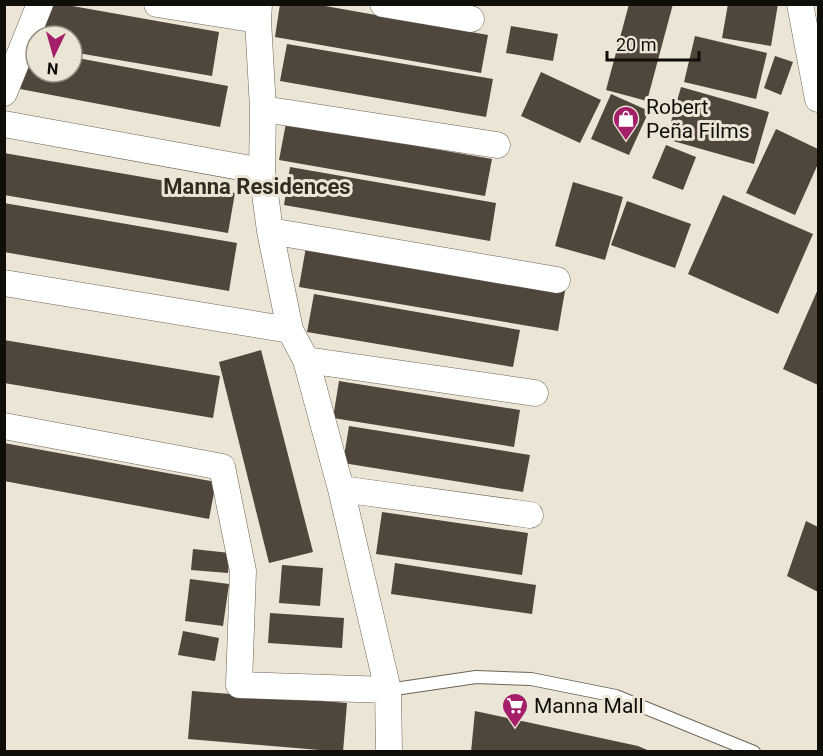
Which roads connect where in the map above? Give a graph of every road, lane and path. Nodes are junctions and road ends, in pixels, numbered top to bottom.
1 (40, 4) edge
2 (158, 4) edge
3 (383, 4) edge
4 (800, 4) edge
5 (259, 12) edge
6 (471, 19) dead end
7 (4, 93) edge
8 (819, 99) edge
9 (263, 110) junction
10 (4, 124) edge
11 (497, 145) dead end
12 (262, 171) junction
13 (270, 231) junction
14 (557, 280) dead end
15 (4, 283) edge
16 (290, 330) junction
17 (306, 360) junction
18 (536, 393) dead end
19 (4, 426) edge
20 (341, 489) junction
21 (530, 515) dead end
22 (388, 690) junction
23 (389, 752) edge
24 (754, 752) edge

1 - 7 street
2 - 5 street
3 - 6 street
4 - 8 street
5 - 9 street
9 - 11 street
9 - 12 street
10 - 12 street
12 - 13 street
13 - 14 street
13 - 16 street
15 - 16 street
16 - 17 street
17 - 18 street
17 - 20 street
19 - 22 street
20 - 21 street
20 - 22 street
22 - 23 street
22 - 24 lane

